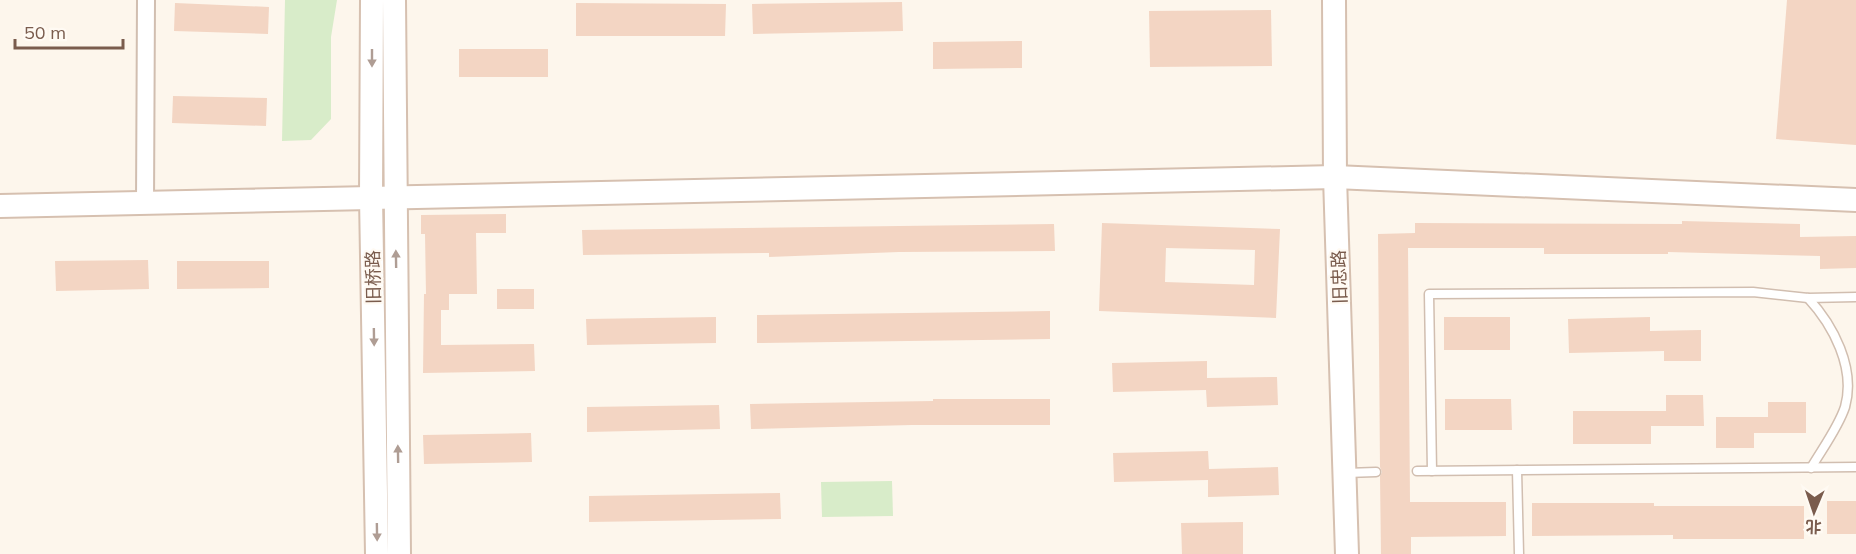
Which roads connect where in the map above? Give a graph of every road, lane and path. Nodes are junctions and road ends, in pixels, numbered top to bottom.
1 (146, 0) edge
2 (372, 0) edge
3 (393, 0) edge
4 (1334, 0) edge
5 (1335, 177) junction
6 (371, 197) junction
7 (395, 197) junction
8 (1856, 200) edge
9 (145, 203) junction
10 (0, 206) edge
11 (1808, 297) junction
12 (1856, 297) edge
13 (1856, 467) edge
14 (1811, 468) junction
15 (1517, 470) junction
16 (1417, 471) dead end
17 (1432, 471) junction
18 (1376, 472) dead end
19 (1346, 473) junction
20 (377, 554) edge
21 (399, 554) edge
22 (1347, 554) edge
23 (1519, 554) edge

1 - 9 street
2 -> 6 street, 旧桥路
3 - 7 street, 旧桥路
4 - 5 street, 旧忠路
5 - 7 street
5 - 8 street
5 - 19 street, 旧忠路
6 - 7 street
6 - 9 street
6 -> 20 street, 旧桥路
21 -> 7 street, 旧桥路
9 - 10 street
11 - 12 lane
11 - 14 lane
11 - 17 lane
13 - 14 lane
14 - 15 lane
15 - 17 lane
15 - 23 lane
16 - 17 lane
18 - 19 lane
19 - 22 street, 旧忠路

